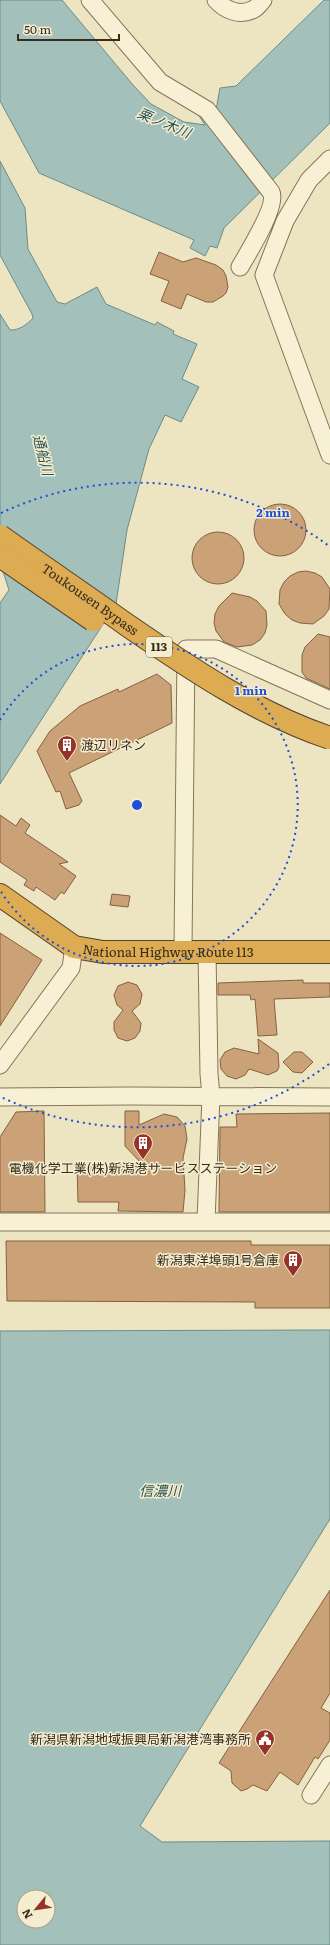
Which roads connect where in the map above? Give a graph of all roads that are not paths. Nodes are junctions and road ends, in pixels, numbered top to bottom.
1 (90, 0) edge
2 (216, 0) edge
3 (263, 0) edge
4 (330, 158) edge
5 (240, 267) dead end
6 (330, 455) edge
7 (0, 536) edge
8 (0, 556) edge
9 (330, 700) edge
10 (330, 738) edge
11 (330, 750) edge
12 (0, 895) edge
13 (74, 947) junction
14 (183, 951) junction
15 (207, 951) junction
16 (330, 952) edge
17 (0, 1065) edge
18 (211, 1096) junction
19 (0, 1097) edge
20 (330, 1097) edge
21 (206, 1221) junction
22 (0, 1222) edge
23 (330, 1222) edge
24 (330, 1766) edge
25 (311, 1795) dead end

1 - 5 street
2 - 3 street
4 - 6 street
7 - 10 highway, Toukousen Bypass / 113, bridge
8 - 11 highway, Toukousen Bypass / 113, bridge
9 - 14 street
12 - 13 highway, National Highway Route 113
13 - 14 highway, National Highway Route 113
13 - 17 street
14 - 15 highway, National Highway Route 113
15 - 16 highway, National Highway Route 113
15 - 18 street
18 - 19 street
18 - 20 street
18 - 21 street
21 - 22 street
21 - 23 street
24 - 25 street

